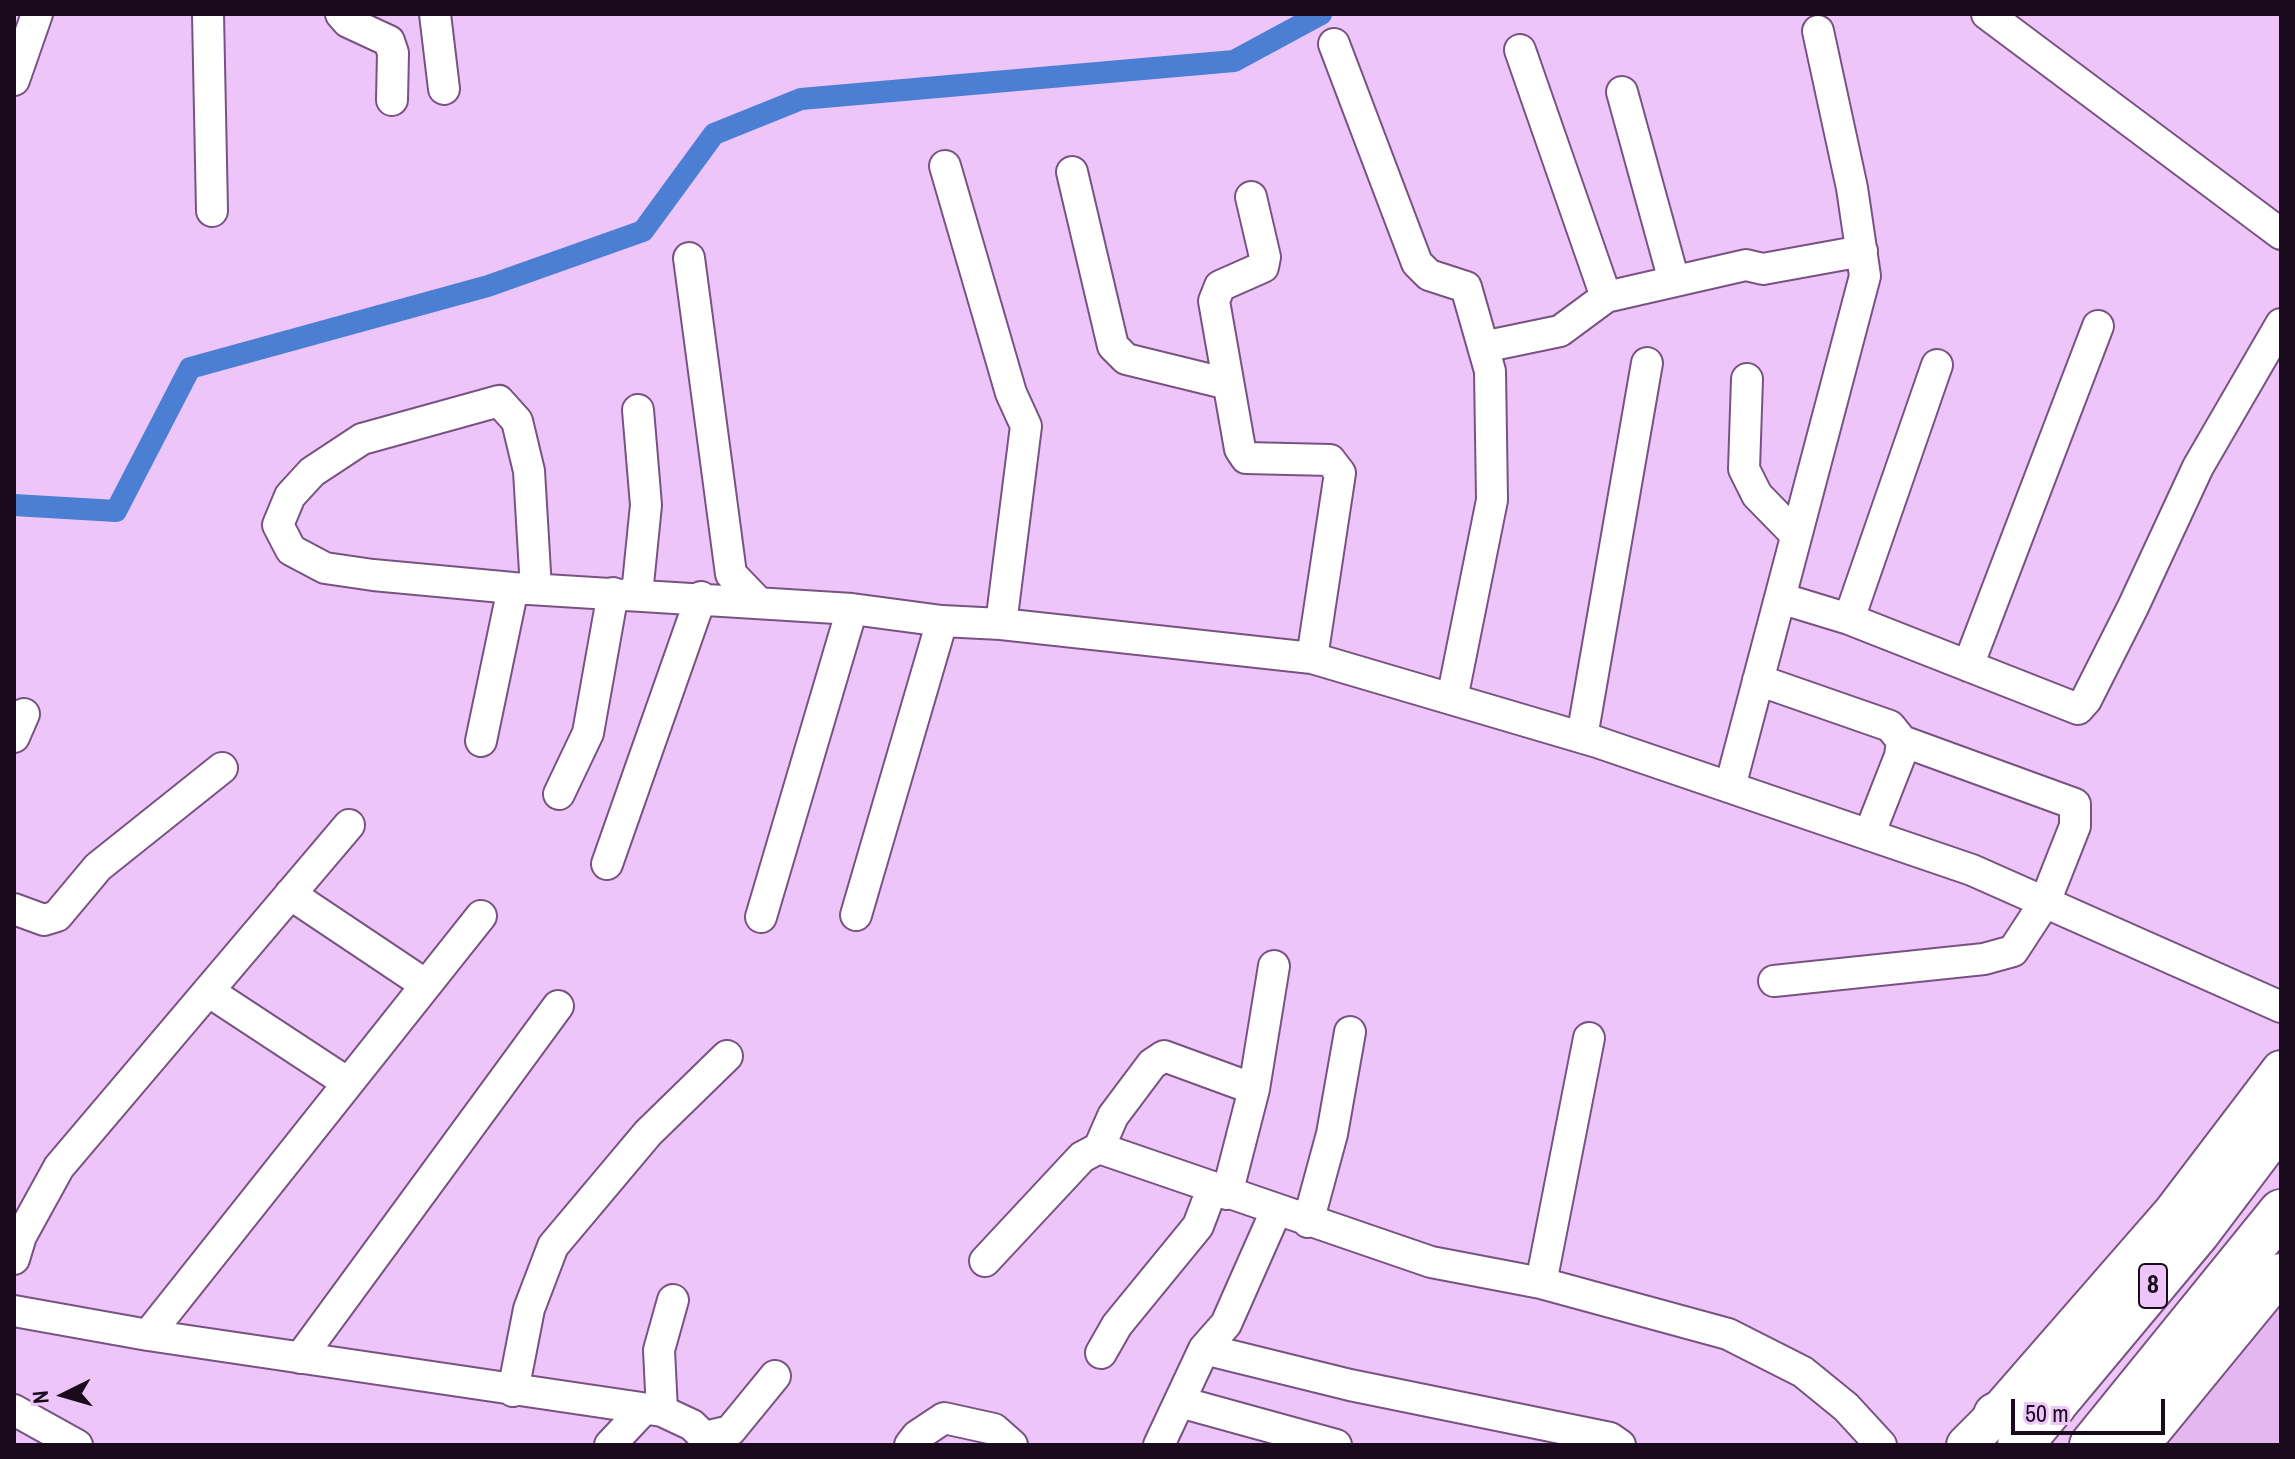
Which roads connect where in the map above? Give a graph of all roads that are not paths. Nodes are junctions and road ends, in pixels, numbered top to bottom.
1 (37, 14) edge
2 (208, 14) edge
3 (341, 14) edge
4 (435, 14) edge
5 (1987, 14) edge
6 (1818, 31) dead end
7 (1334, 44) dead end
8 (1520, 50) dead end
9 (14, 80) edge
10 (444, 89) dead end
11 (1622, 92) dead end
12 (392, 100) dead end
13 (945, 166) dead end
14 (1072, 172) dead end
15 (1251, 197) dead end
16 (212, 211) dead end
17 (2281, 234) edge
18 (1862, 251) junction
19 (689, 258) dead end
20 (1674, 281) junction
21 (1606, 297) junction
22 (2281, 324) edge
23 (2098, 326) dead end
24 (1483, 347) junction
25 (1647, 363) dead end
26 (1937, 365) dead end
27 (1747, 379) dead end
28 (1228, 384) junction
29 (638, 410) dead end
30 (1796, 535) junction
31 (524, 588) junction
32 (625, 594) junction
33 (701, 597) junction
34 (1780, 598) junction
35 (756, 600) junction
36 (852, 609) junction
37 (1849, 619) junction
38 (942, 621) junction
39 (1001, 624) junction
40 (1312, 658) junction
41 (1968, 666) junction
42 (1758, 680) junction
43 (1452, 699) junction
44 (1582, 737) junction
45 (481, 741) dead end
46 (1902, 741) junction
47 (222, 768) dead end
48 (1730, 787) junction
49 (559, 794) dead end
50 (349, 825) dead end
51 (1869, 835) junction
52 (607, 864) dead end
53 (290, 894) junction
54 (2045, 902) junction
55 (14, 909) edge
56 (856, 915) dead end
57 (481, 916) dead end
58 (761, 917) dead end
59 (1274, 966) dead end
60 (1774, 981) dead end
61 (426, 985) junction
62 (208, 991) junction
63 (558, 1006) dead end
64 (2281, 1007) edge
65 (1350, 1032) dead end
66 (1589, 1038) dead end
67 (727, 1056) dead end
68 (2281, 1070) edge
69 (348, 1083) junction
70 (1254, 1089) junction
71 (2281, 1122) edge
72 (1099, 1148) junction
73 (2211, 1164) junction
74 (1220, 1192) junction
75 (1276, 1211) junction
76 (2281, 1212) edge
77 (1308, 1222) junction
78 (2197, 1233) junction
79 (14, 1259) edge
80 (985, 1261) dead end
81 (2281, 1273) edge
82 (1541, 1283) junction
83 (673, 1300) dead end
84 (14, 1311) edge
85 (148, 1335) junction
86 (1204, 1349) junction
87 (1101, 1353) dead end
88 (300, 1358) junction
89 (775, 1376) dead end
90 (513, 1391) junction
91 (1180, 1402) junction
92 (14, 1410) edge
93 (652, 1411) junction
94 (2008, 1430) edge
95 (704, 1441) edge
96 (77, 1445) edge
97 (610, 1445) edge
98 (910, 1445) edge
99 (1012, 1445) edge
100 (1159, 1445) edge
101 (1336, 1445) edge
102 (1620, 1445) edge
103 (1881, 1445) edge
104 (1966, 1445) edge
105 (2092, 1445) edge
106 (2140, 1445) edge

1 - 9 street
2 - 16 street
3 - 12 street
4 - 10 street
5 - 17 street
6 - 18 street
7 - 24 street
8 - 21 street
11 - 20 street
13 - 39 street
14 - 28 street
15 - 28 street
18 - 20 street
18 - 30 street
19 - 35 street
20 - 21 street
21 - 24 street
22 - 41 street
23 - 41 street
24 - 43 street
25 - 44 street
26 - 37 street
27 - 30 street
28 - 40 street
29 - 32 street
30 - 34 street
31 - 31 street
31 - 32 street
31 - 45 street
32 - 33 street
32 - 49 street
33 - 35 street
33 - 52 street
34 - 37 street
34 - 42 street
35 - 36 street
36 - 38 street
36 - 58 street
37 - 41 street
38 - 39 street
38 - 56 street
39 - 40 street
40 - 43 street
42 - 46 street
42 - 48 street
43 - 44 street
44 - 48 street
46 - 51 street
46 - 54 street
47 - 55 street
48 - 51 street
50 - 53 street
51 - 54 street
53 - 61 street
53 - 62 street
54 - 60 street
54 - 64 street
57 - 61 street
59 - 70 street
61 - 69 street
62 - 69 street
62 - 79 street
63 - 88 street
65 - 77 street
66 - 82 street
67 - 90 street
68 - 73 main road
69 - 85 street
70 - 72 street
70 - 74 street
71 - 78 highway, 8
72 - 74 street
72 - 80 street
73 - 78 highway
73 - 94 main road
74 - 75 street
74 - 87 street
75 - 77 street
75 - 86 street
76 - 105 highway, 8
77 - 82 street
78 - 94 highway, 8
81 - 106 main road
82 - 103 street
83 - 93 street
84 - 85 street
85 - 88 street
86 - 91 street
86 - 102 street
88 - 90 street
89 - 95 street
90 - 93 street
91 - 100 street
91 - 101 street
92 - 96 street
93 - 95 street
93 - 97 street
94 - 104 main road
98 - 99 street

